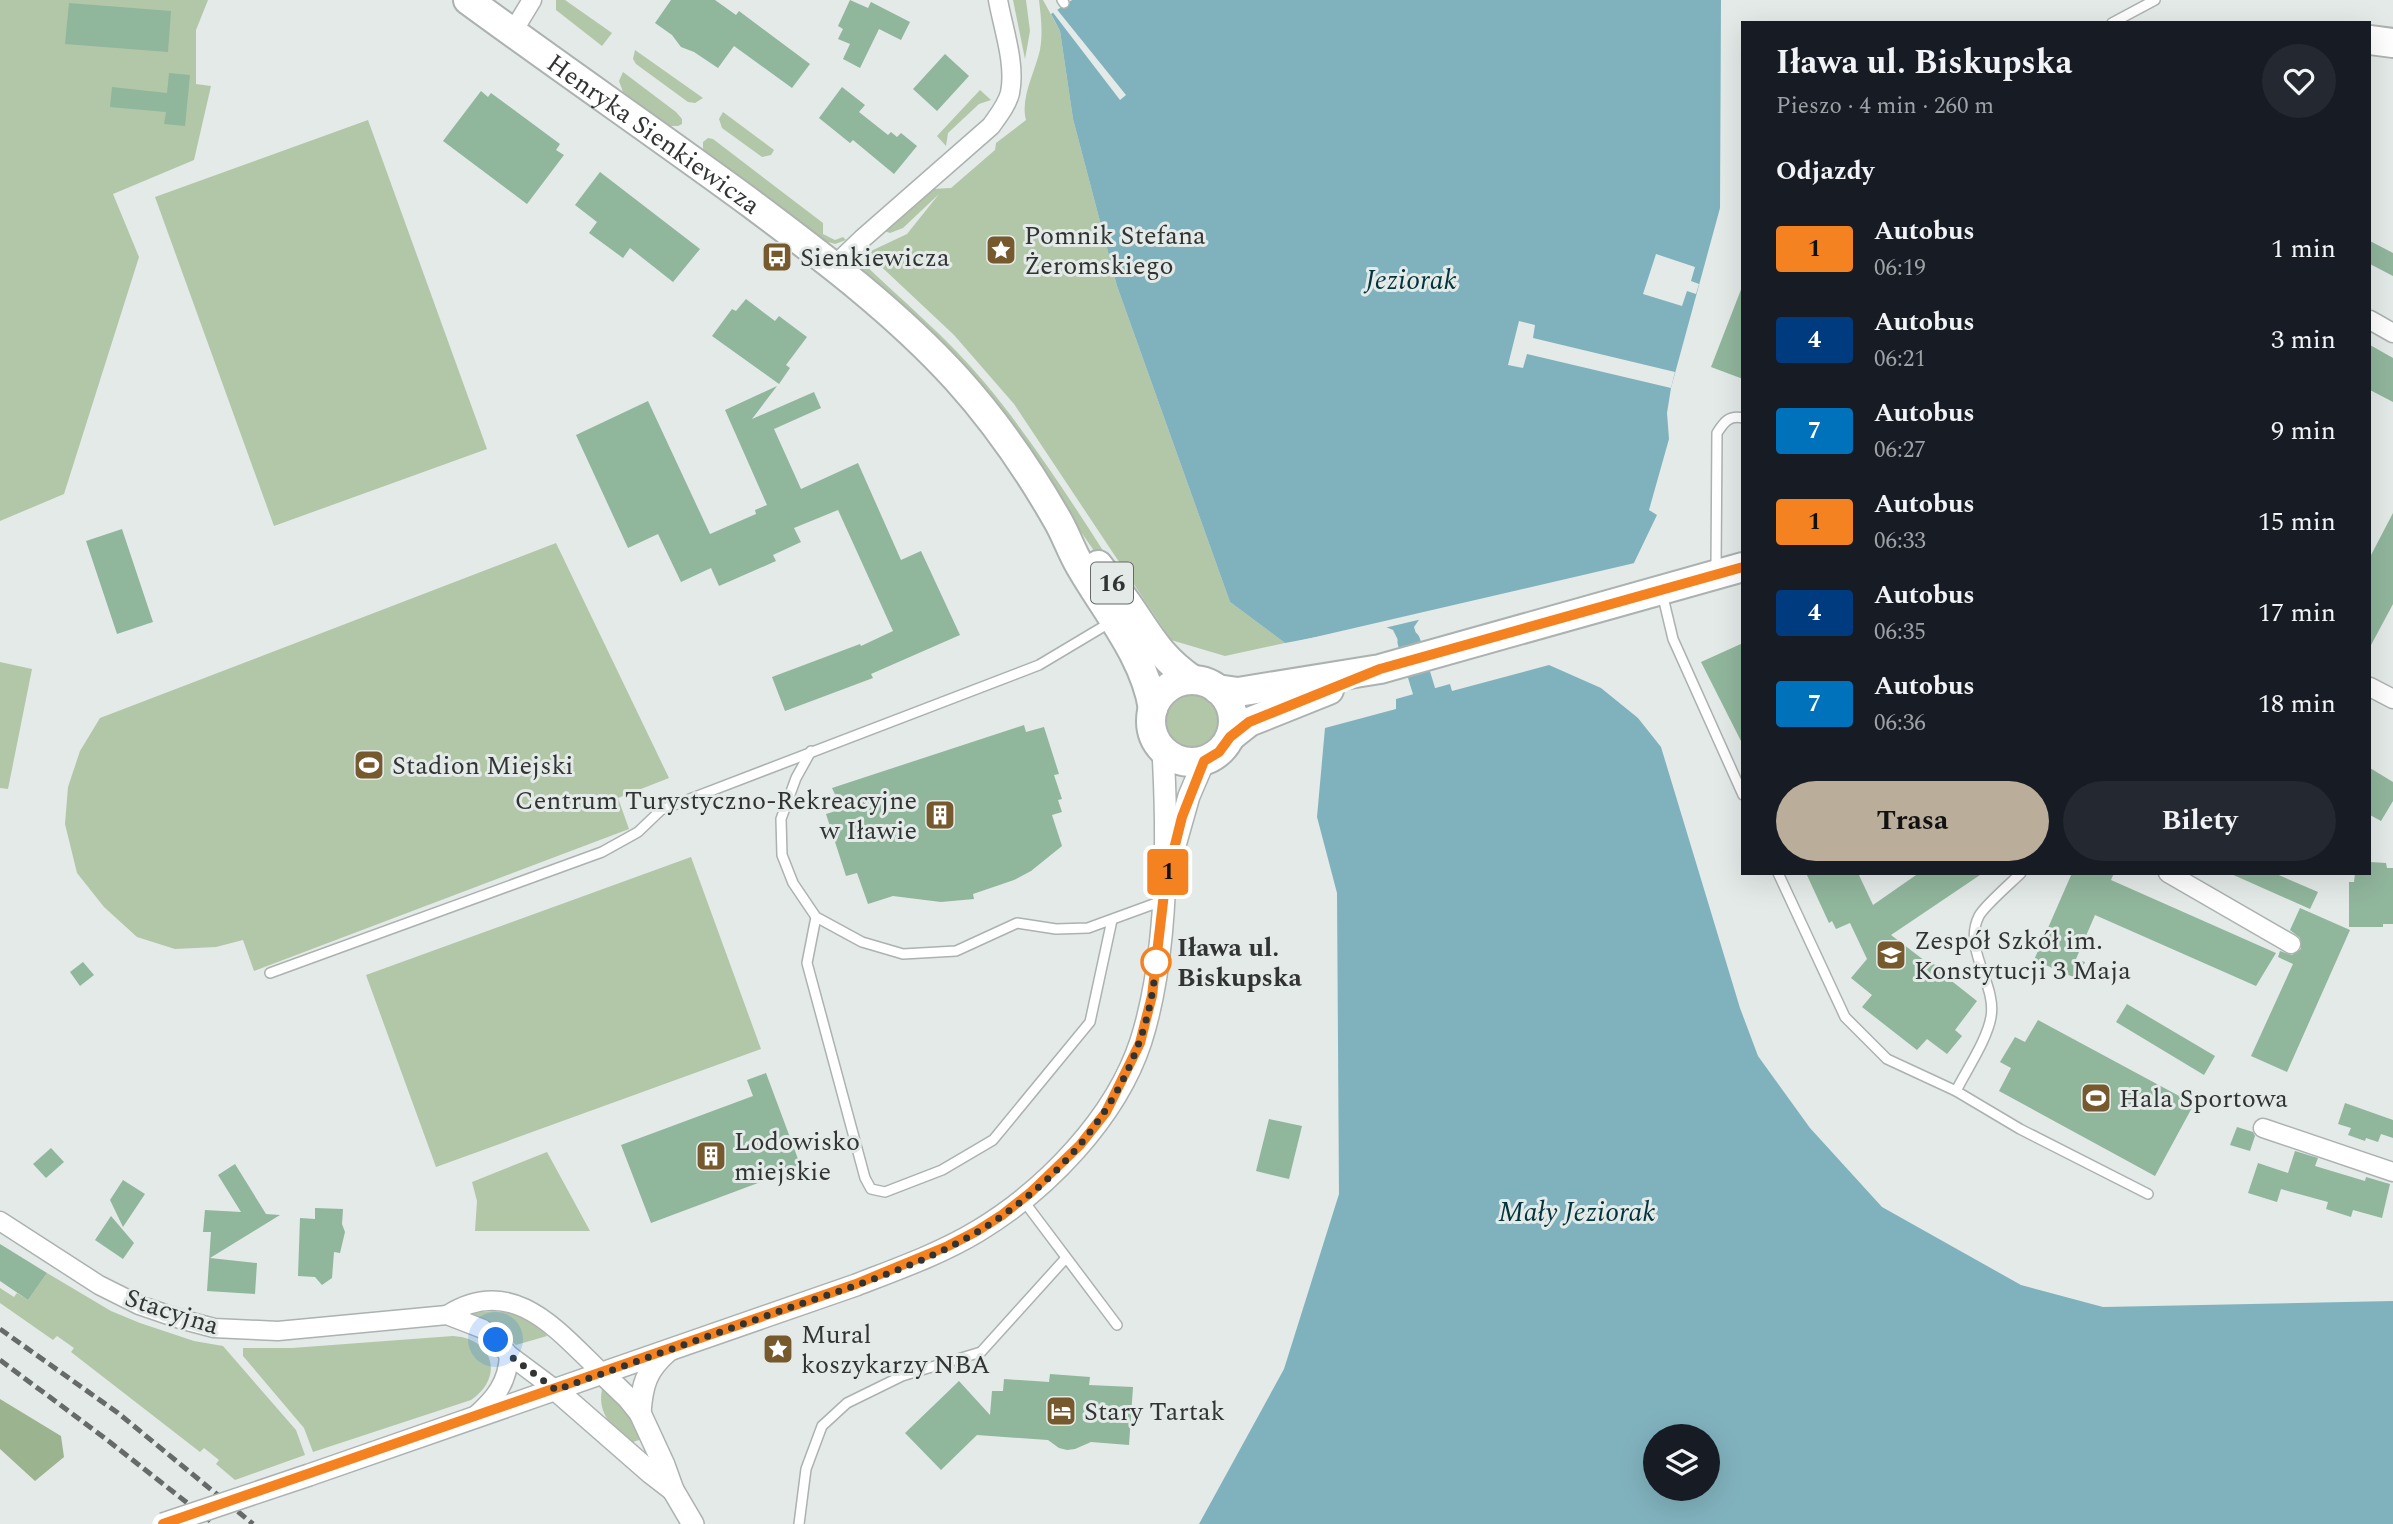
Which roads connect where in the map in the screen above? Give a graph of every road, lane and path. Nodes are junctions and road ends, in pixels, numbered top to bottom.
1 (468, 0) edge
2 (532, 0) edge
3 (998, 0) edge
4 (2155, 0) edge
5 (2116, 21) edge
6 (512, 33) junction
7 (2371, 40) edge
8 (2393, 43) edge
9 (834, 266) junction
10 (2371, 321) edge
11 (2393, 333) edge
12 (1741, 418) edge
13 (1058, 521) junction
14 (1741, 568) edge
15 (1716, 575) junction
16 (1662, 591) junction
17 (1113, 621) junction
18 (1380, 669) junction
19 (1205, 685) junction
20 (2371, 688) edge
21 (2393, 699) edge
22 (1153, 709) junction
23 (1230, 737) junction
24 (811, 751) junction
25 (1163, 751) junction
26 (1204, 761) junction
27 (1741, 791) edge
28 (1779, 875) edge
29 (2019, 875) edge
30 (2171, 875) edge
31 (1164, 893) junction
32 (816, 917) junction
33 (1117, 918) junction
34 (2291, 944) dead end
35 (270, 973) dead end
36 (1956, 1091) junction
37 (2263, 1128) dead end
38 (2393, 1172) edge
39 (2148, 1194) dead end
40 (1022, 1199) junction
41 (0, 1221) edge
42 (1065, 1259) junction
43 (447, 1315) junction
44 (1117, 1325) dead end
45 (669, 1350) junction
46 (509, 1355) junction
47 (601, 1373) junction
48 (556, 1390) junction
49 (640, 1413) junction
50 (471, 1419) junction
51 (673, 1490) junction
52 (163, 1524) edge
53 (693, 1524) edge
54 (799, 1524) edge

1 - 6 main road, Henryka Sienkiewicza / 16
2 - 6 street
3 - 9 street
4 - 5 lane
6 - 9 main road, Henryka Sienkiewicza / 16
7 - 8 main road
9 - 13 main road, Henryka Sienkiewicza / 16
10 - 11 street
12 - 15 lane
13 - 17 main road, Henryka Sienkiewicza / 16
13 - 19 main road, Henryka Sienkiewicza / 16
14 - 15 main road
15 - 16 main road
16 - 18 main road
16 - 27 lane
17 - 22 main road, Henryka Sienkiewicza / 16
17 - 24 lane
18 - 19 main road
18 - 23 main road
19 - 22 main road
19 - 23 main road, 16
20 - 21 street
22 - 25 main road, 16
23 - 26 main road
24 - 32 lane
24 - 35 lane
25 - 26 main road
25 - 31 street
26 - 31 street
28 - 36 lane
29 - 36 lane
30 - 34 street
31 - 33 lane
31 - 40 street
32 - 33 lane
32 - 33 lane
36 - 39 lane
37 - 38 street
40 - 42 lane
40 - 45 street
41 - 43 street, Stacyjna
42 - 44 lane
42 - 54 lane
43 - 46 street, Stacyjna
43 - 47 street, Stacyjna
45 - 47 street
45 - 49 street
46 - 48 street, Stacyjna
46 - 50 street
47 - 48 street
47 - 49 street
48 - 50 street
48 - 51 street
49 - 51 street
50 - 52 street, bridge
51 - 53 street

